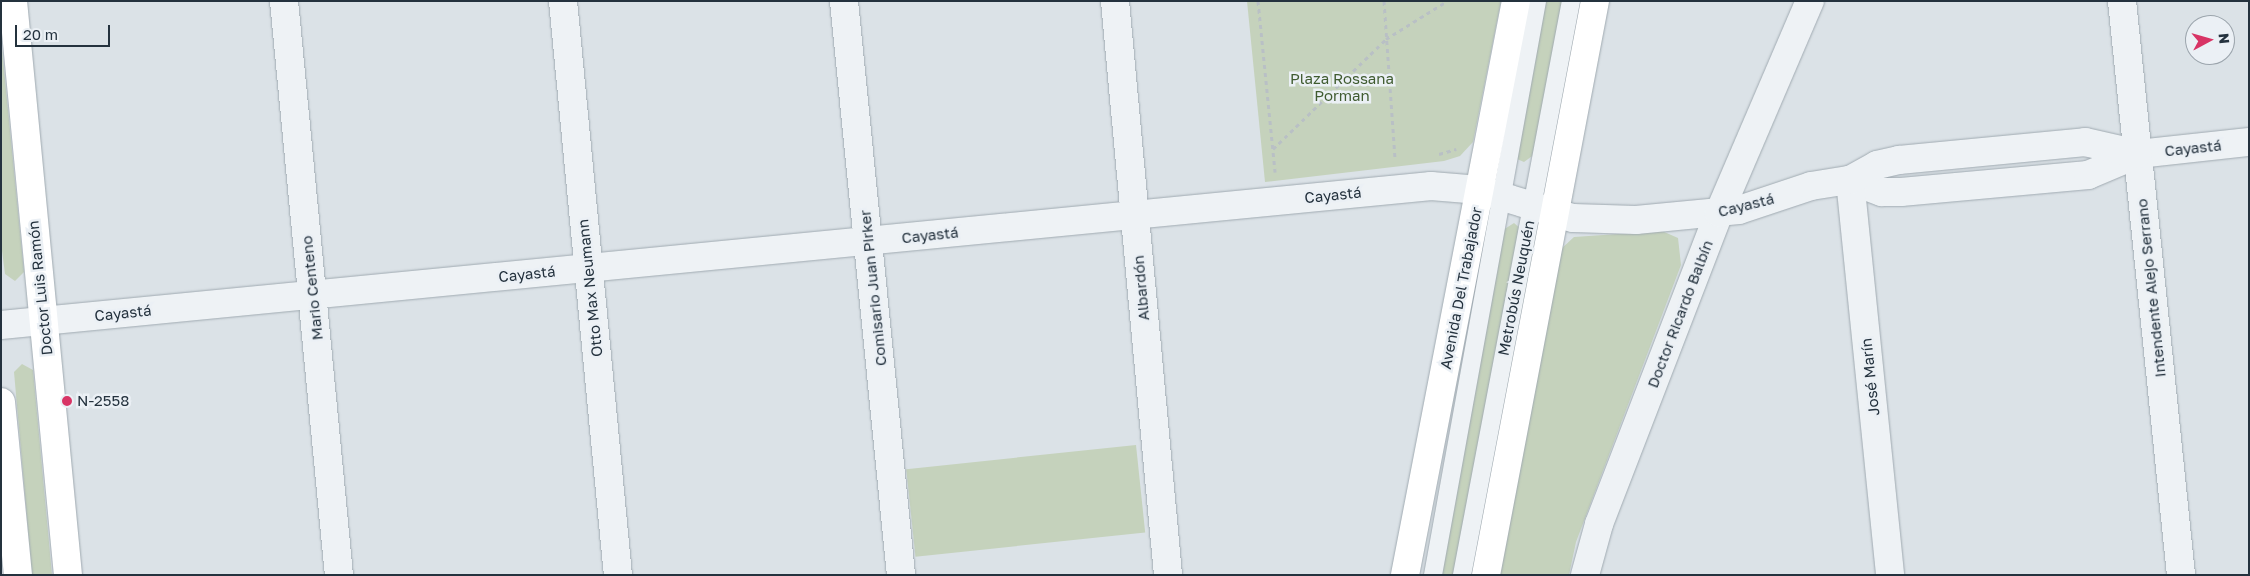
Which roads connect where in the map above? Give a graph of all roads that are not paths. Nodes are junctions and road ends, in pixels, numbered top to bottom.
1 (13, 1) edge
2 (284, 1) edge
3 (563, 1) edge
4 (844, 1) edge
5 (1115, 1) edge
6 (1516, 1) edge
7 (1538, 1) edge
8 (1571, 1) edge
9 (1595, 1) edge
10 (1810, 1) edge
11 (2122, 1) edge
12 (2249, 142) edge
13 (2138, 154) junction
14 (1850, 180) junction
15 (1491, 194) junction
16 (1542, 211) junction
17 (1719, 213) junction
18 (1135, 215) junction
19 (868, 241) junction
20 (588, 268) junction
21 (312, 295) junction
22 (44, 321) junction
23 (1, 325) edge
24 (1, 402) edge
25 (18, 575) edge
26 (68, 575) edge
27 (339, 575) edge
28 (618, 575) edge
29 (901, 575) edge
30 (1168, 575) edge
31 (1405, 575) edge
32 (1433, 575) edge
33 (1462, 575) edge
34 (1486, 575) edge
35 (1584, 575) edge
36 (1890, 575) edge
37 (2181, 575) edge

1 - 22 main road, Doctor Luis Ramón
2 - 21 street, Mario Centeno
3 - 20 street, Otto Max Neumann
4 - 19 street, Comisario Juan Pirker
5 - 18 street, Albardón
6 - 15 main road, Avenida Del Trabajador
7 - 15 lane, Metrobús Neuquén
8 - 16 lane, Metrobús Neuquén
9 - 16 main road
10 - 17 street, Doctor Ricardo Balbín
11 - 13 street, Intendente Alejo Serrano
12 - 13 street, Cayastá
13 - 14 street, Cayastá
13 - 37 street, Intendente Alejo Serrano
14 - 17 street, Cayastá
14 - 36 street, José Marín
15 - 16 street, Cayastá
15 - 18 street, Cayastá
15 - 31 main road, Avenida Del Trabajador
15 - 32 lane, Metrobús Neuquén
16 - 17 street, Cayastá
16 - 33 lane, Metrobús Neuquén
16 - 34 main road
17 - 35 street, Doctor Ricardo Balbín
18 - 19 street, Cayastá
18 - 30 street, Albardón
19 - 20 street, Cayastá
19 - 29 street, Comisario Juan Pirker
20 - 21 street, Cayastá
20 - 28 street, Otto Max Neumann
21 - 22 street, Cayastá
21 - 27 street, Mario Centeno
22 - 23 street, Cayastá
22 - 26 main road, Doctor Luis Ramón
24 - 25 main road

